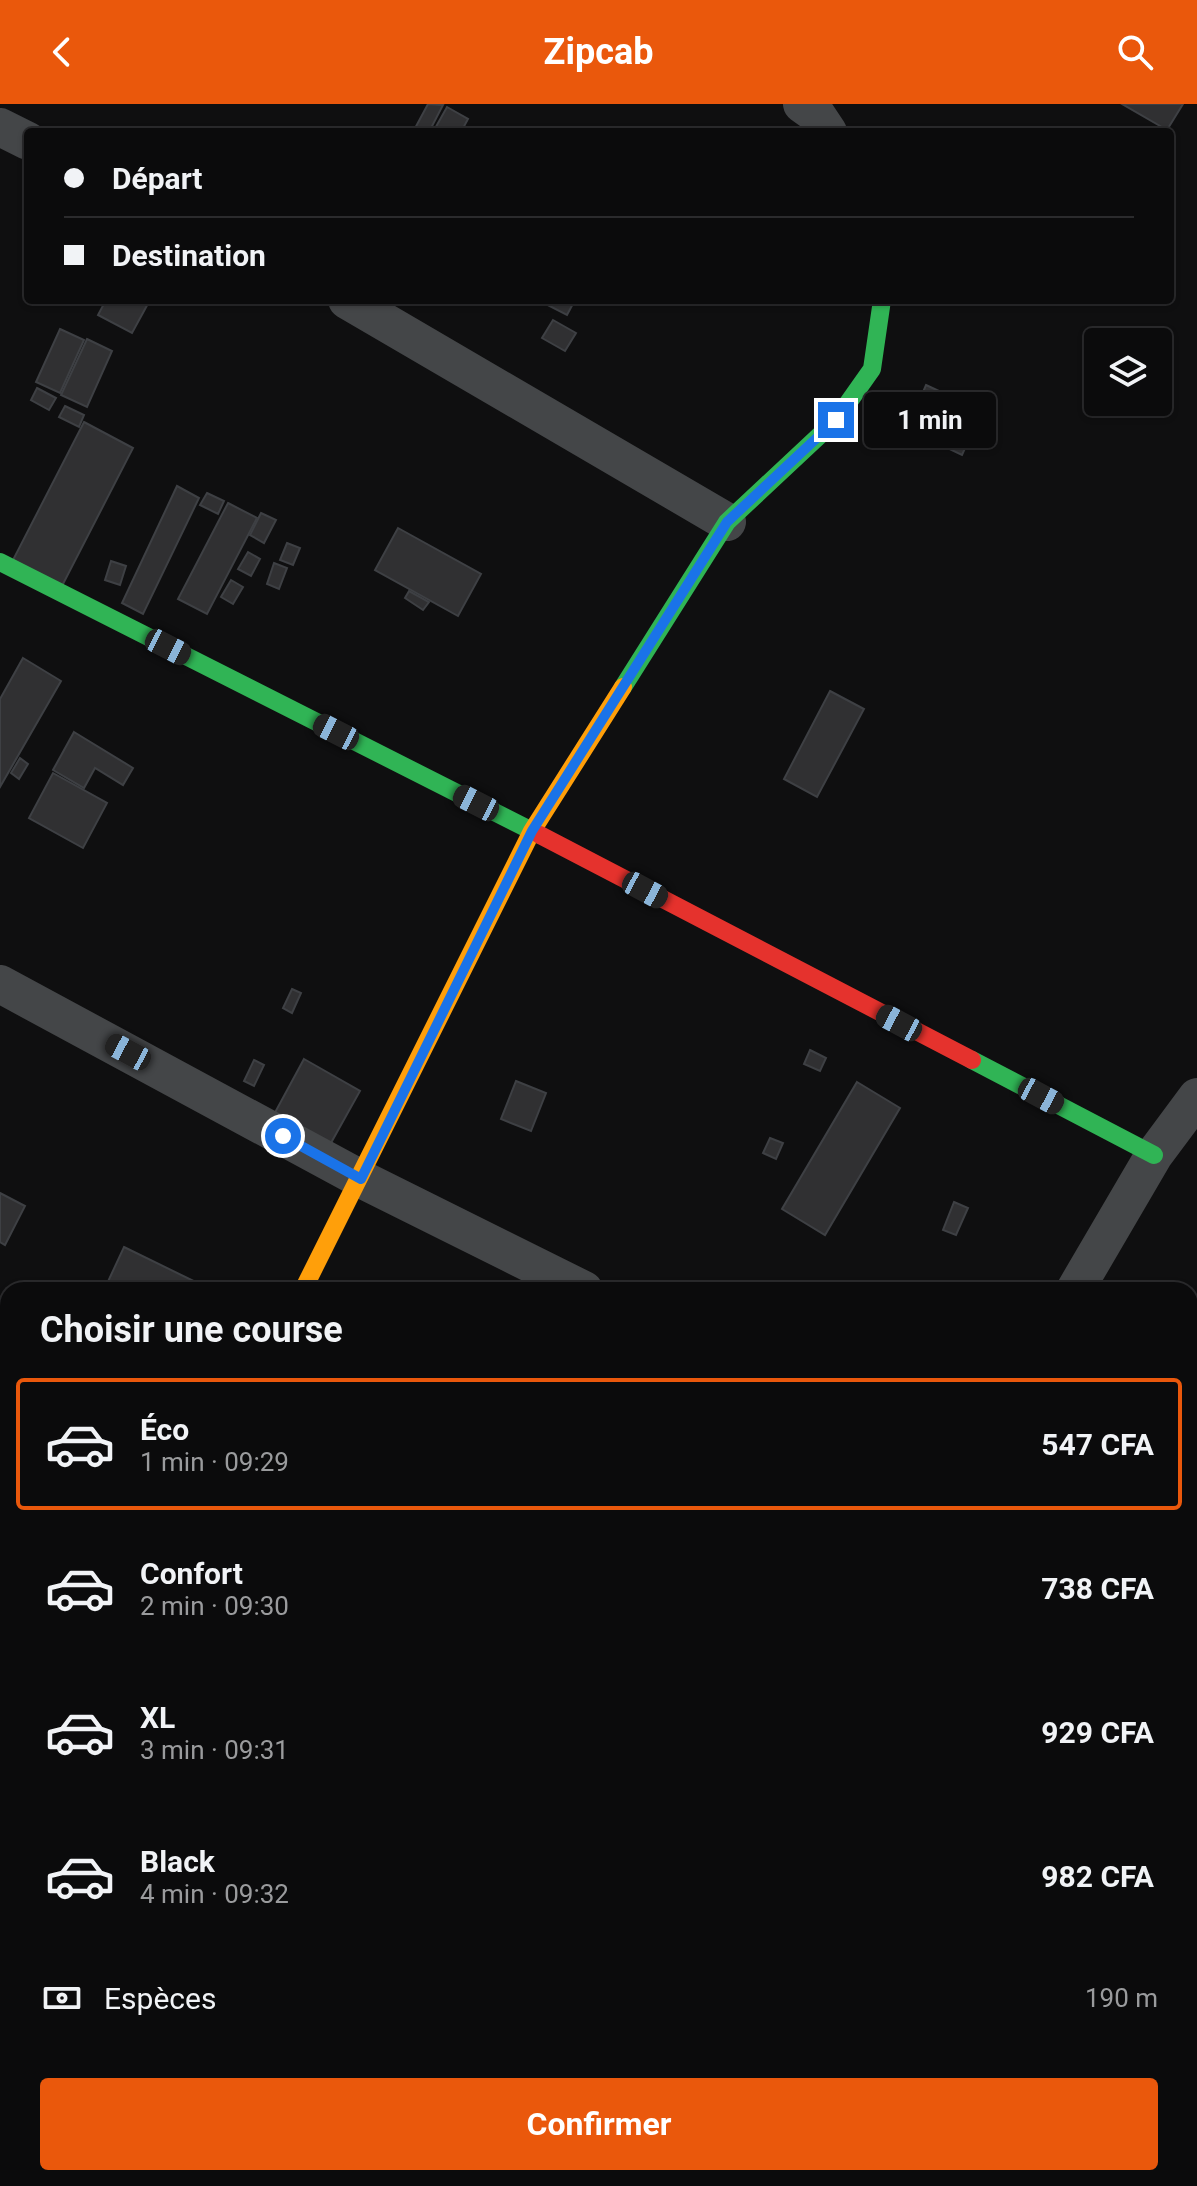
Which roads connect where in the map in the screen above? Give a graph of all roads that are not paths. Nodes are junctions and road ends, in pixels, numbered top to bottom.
1 (802, 104) edge
2 (0, 127) edge
3 (825, 128) edge
4 (24, 139) edge
5 (354, 304) edge
6 (881, 304) edge
7 (727, 522) junction
8 (0, 562) edge
9 (532, 831) junction
10 (0, 984) edge
11 (1197, 1097) edge
12 (1154, 1155) junction
13 (361, 1179) junction
14 (307, 1282) edge
15 (568, 1282) edge
16 (1080, 1282) edge

1 - 3 street
2 - 4 street
5 - 7 street
6 - 7 street
7 - 9 street
8 - 9 street
9 - 12 street
9 - 13 street
10 - 13 street
11 - 12 street
12 - 16 street
13 - 14 street
13 - 15 street

